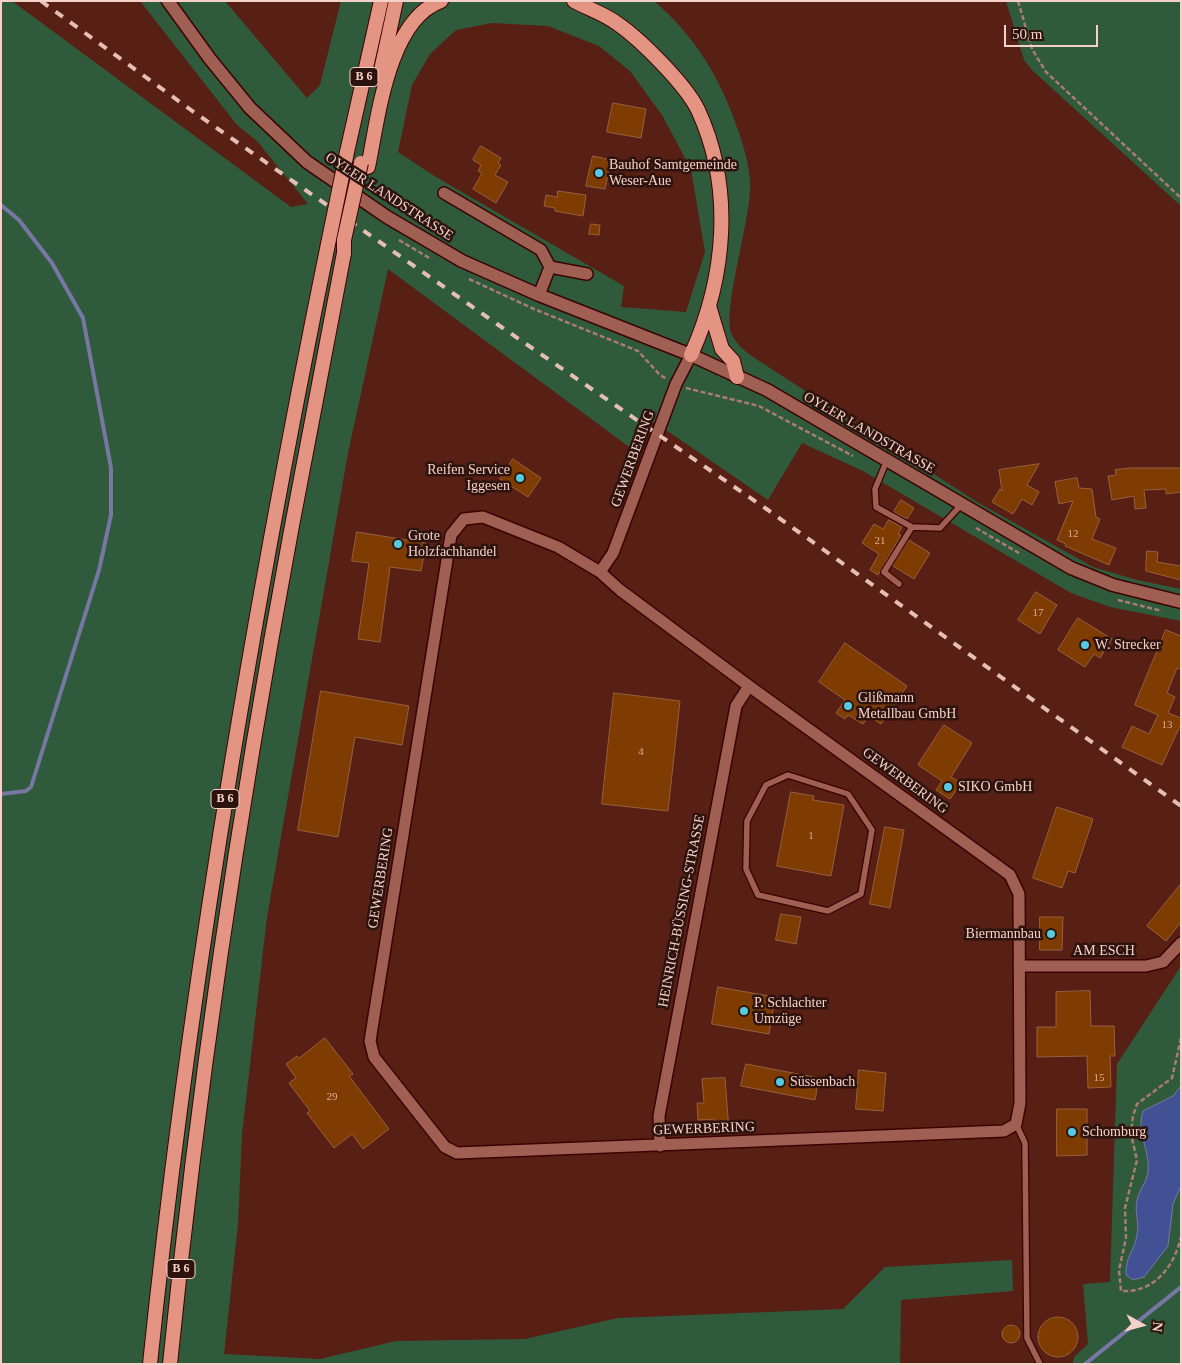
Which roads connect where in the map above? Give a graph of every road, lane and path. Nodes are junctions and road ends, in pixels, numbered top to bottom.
1 (168, 1) edge
2 (381, 1) edge
3 (396, 1) edge
4 (441, 1) edge
5 (1018, 1) edge
6 (573, 2) edge
7 (364, 165) junction
8 (444, 193) dead end
9 (1181, 198) edge
10 (550, 267) junction
11 (587, 274) dead end
12 (539, 295) junction
13 (709, 305) junction
14 (691, 355) junction
15 (737, 377) junction
16 (886, 460) junction
17 (961, 505) junction
18 (912, 527) junction
19 (600, 572) junction
20 (899, 584) dead end
21 (1181, 602) edge
22 (749, 686) junction
23 (747, 820) joint
24 (1181, 943) edge
25 (1019, 966) junction
26 (1181, 1038) edge
27 (1016, 1124) junction
28 (660, 1146) junction
29 (1181, 1237) edge
30 (150, 1364) edge
31 (170, 1364) edge
32 (1040, 1364) edge

1 - 12 main road, OYLER LANDSTRASSE
2 - 30 highway, B 6, bridge
3 - 7 highway, B 6
4 - 7 highway
5 - 9 path
6 - 13 highway
7 - 31 highway, B 6, bridge
8 - 10 street
10 - 11 street
10 - 12 street
12 - 14 main road, OYLER LANDSTRASSE
13 - 14 highway
13 - 15 highway
14 - 15 main road, OYLER LANDSTRASSE
14 - 19 street, GEWERBERING
15 - 16 main road, OYLER LANDSTRASSE
16 - 17 main road, OYLER LANDSTRASSE
16 - 18 lane
17 - 18 lane
17 - 21 main road, OYLER LANDSTRASSE
18 - 20 lane
19 - 22 street, GEWERBERING
19 - 28 street, GEWERBERING
22 - 25 street, GEWERBERING
22 - 28 street, HEINRICH-BÜSSING-STRASSE
23 - 23 lane
24 - 25 street, AM ESCH
25 - 27 street, GEWERBERING
26 - 29 path
27 - 28 street, GEWERBERING
27 - 32 lane

